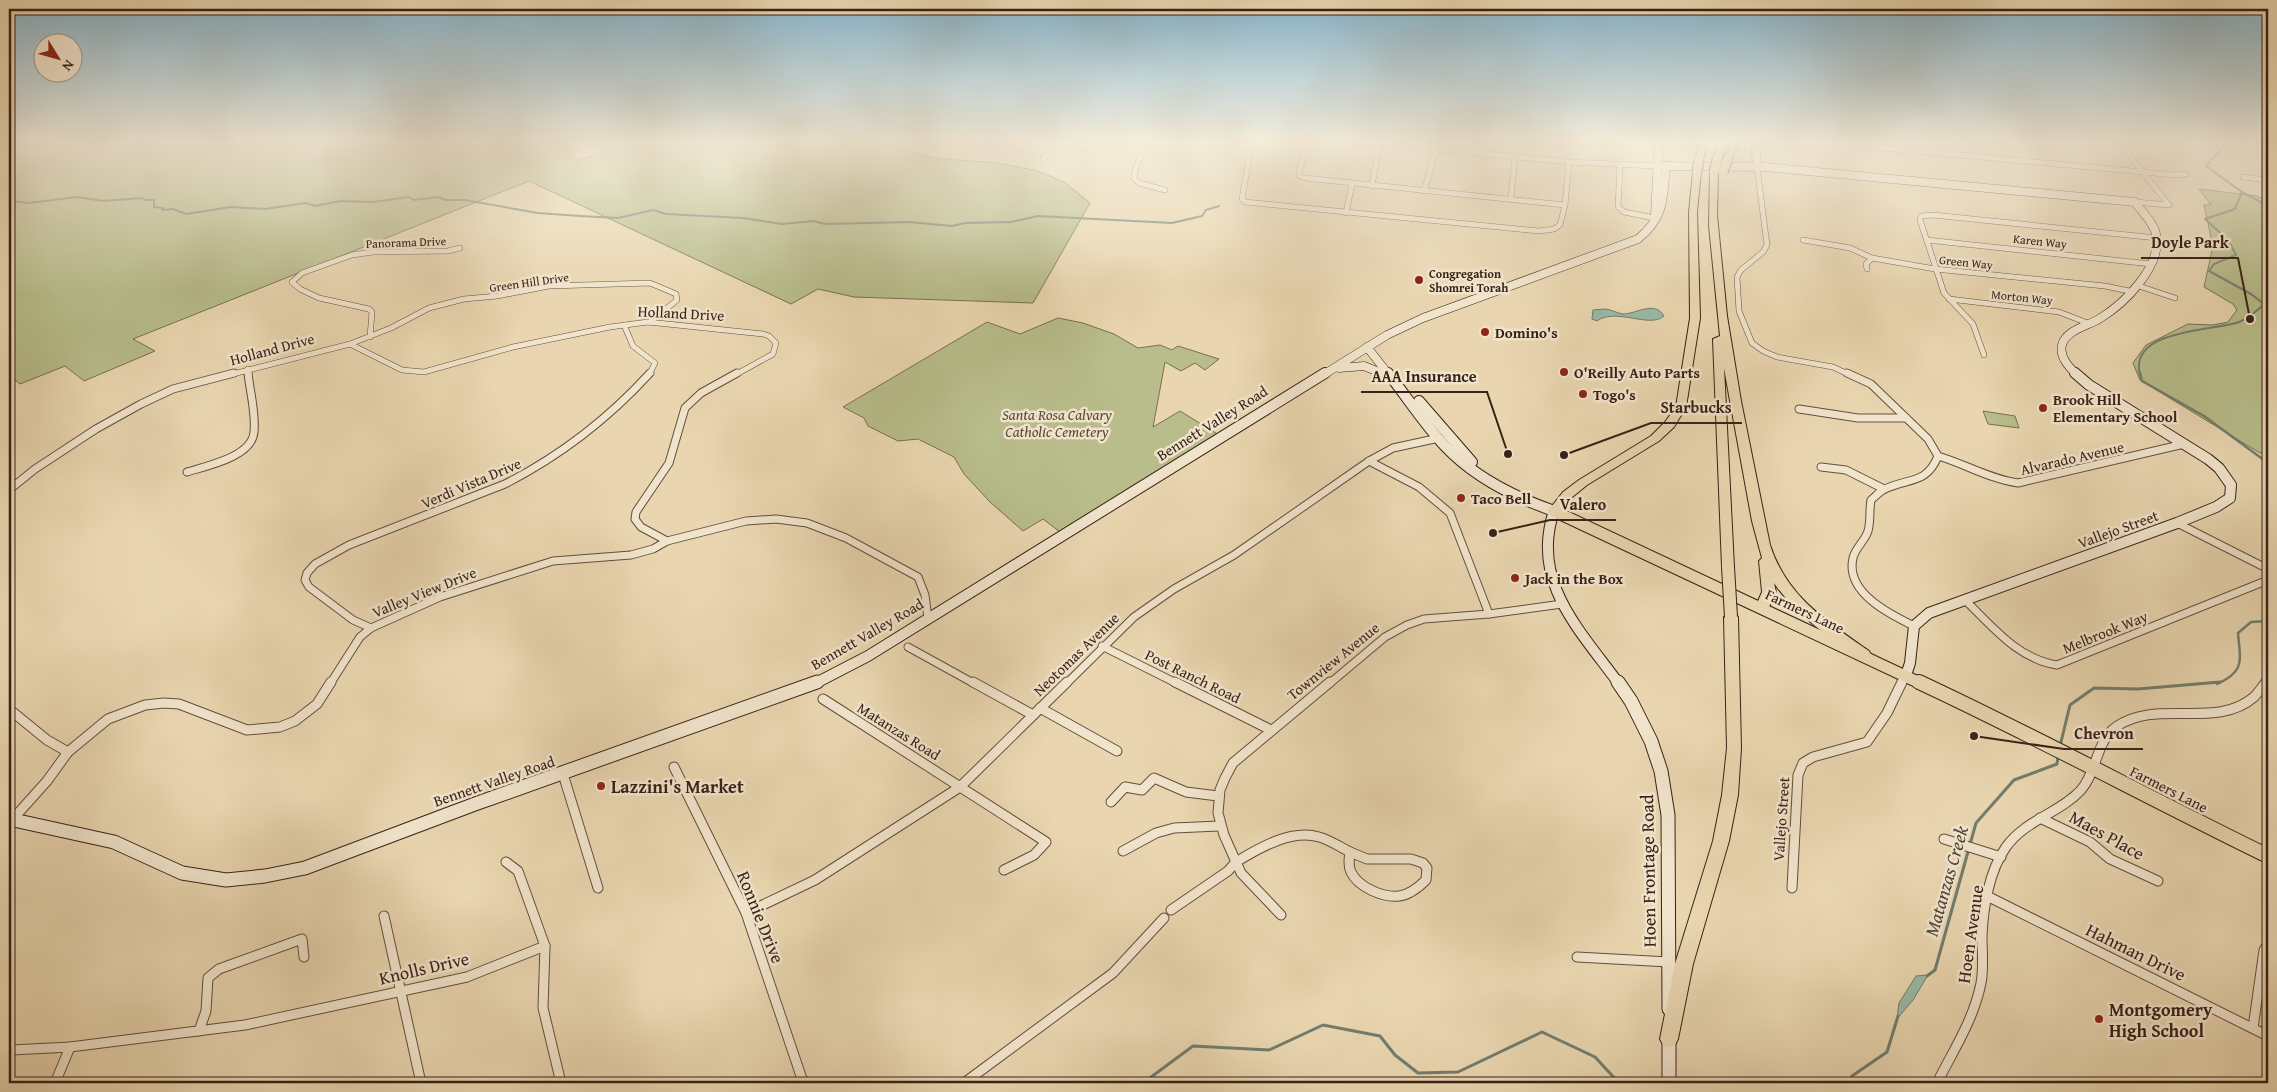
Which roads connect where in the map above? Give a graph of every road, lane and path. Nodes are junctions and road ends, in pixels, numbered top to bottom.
1 (1244, 192) edge
2 (1350, 192) edge
3 (1446, 192) edge
4 (1512, 192) edge
5 (1567, 192) edge
6 (1619, 192) edge
7 (1656, 192) edge
8 (1664, 192) edge
9 (1694, 192) edge
10 (1716, 192) edge
11 (1760, 192) edge
12 (2027, 192) edge
13 (2159, 192) edge
14 (1512, 198) junction
15 (2135, 202) junction
16 (1566, 204) junction
17 (1346, 213) junction
18 (1653, 222) junction
19 (2157, 238) junction
20 (1803, 240) dead end
21 (1927, 240) junction
22 (460, 248) dead end
23 (1872, 258) junction
24 (2151, 264) junction
25 (1935, 268) junction
26 (1867, 269) dead end
27 (1718, 284) junction
28 (2133, 288) junction
29 (2175, 298) dead end
30 (1949, 299) junction
31 (649, 322) junction
32 (2090, 324) junction
33 (624, 325) junction
34 (370, 337) junction
35 (350, 344) junction
36 (1366, 347) junction
37 (1984, 355) dead end
38 (248, 369) junction
39 (1326, 372) junction
40 (1393, 379) junction
41 (1799, 409) dead end
42 (1906, 418) junction
43 (1439, 438) junction
44 (2184, 444) junction
45 (1938, 456) junction
46 (1369, 460) junction
47 (1821, 467) dead end
48 (187, 472) dead end
49 (1884, 489) junction
50 (9, 490) edge
51 (1554, 511) junction
52 (2177, 523) junction
53 (667, 541) junction
54 (1764, 543) junction
55 (2267, 570) edge
56 (2268, 580) edge
57 (1966, 601) junction
58 (1562, 604) junction
59 (1762, 608) junction
60 (1489, 614) junction
61 (928, 619) junction
62 (1914, 626) junction
63 (371, 628) junction
64 (1102, 646) junction
65 (908, 647) dead end
66 (1864, 655) junction
67 (1906, 675) junction
68 (2268, 680) edge
69 (823, 699) dead end
70 (1040, 708) junction
71 (9, 710) edge
72 (1032, 715) junction
73 (1271, 730) junction
74 (1117, 751) dead end
75 (68, 752) junction
76 (674, 767) dead end
77 (2095, 769) junction
78 (563, 774) junction
79 (960, 787) junction
80 (1218, 796) junction
81 (1111, 802) dead end
82 (2040, 818) junction
83 (10, 821) edge
84 (1219, 826) junction
85 (1944, 839) dead end
86 (1124, 851) dead end
87 (1350, 852) junction
88 (2268, 856) edge
89 (2001, 857) junction
90 (506, 862) dead end
91 (1236, 862) junction
92 (1004, 870) dead end
93 (2158, 881) dead end
94 (598, 888) dead end
95 (1792, 888) dead end
96 (1989, 897) junction
97 (1171, 910) dead end
98 (746, 913) junction
99 (1281, 915) dead end
100 (384, 916) dead end
101 (1164, 918) dead end
102 (2268, 945) edge
103 (545, 946) junction
104 (304, 957) dead end
105 (1577, 957) dead end
106 (1669, 962) junction
107 (400, 990) junction
108 (2253, 1028) junction
109 (199, 1031) junction
110 (2268, 1036) edge
111 (1669, 1039) junction
112 (9, 1047) edge
113 (70, 1047) junction
114 (55, 1083) edge
115 (422, 1083) edge
116 (561, 1083) edge
117 (806, 1083) edge
118 (964, 1083) edge
119 (1669, 1083) edge
120 (1936, 1083) edge

1 - 17 street
2 - 17 street
3 - 14 street
4 - 14 street
5 - 16 street
6 - 18 street
7 - 18 street
8 - 18 street, Bennett Valley Road
9 - 51 highway, bridge
10 - 27 highway
11 - 42 street
12 - 15 street
13 - 15 street
14 - 16 street
15 - 19 street
16 - 17 street
18 - 36 street, Bennett Valley Road
19 - 21 street
19 - 24 street, Vallejo Street
20 - 23 street, Green Way
21 - 24 street, Karen Way
21 - 25 street
22 - 34 street, Panorama Drive
23 - 25 street, Green Way
23 - 26 street
24 - 28 street, Vallejo Street
25 - 28 street, Green Way
25 - 30 street
27 - 54 highway
27 - 111 highway, bridge
28 - 29 street, Green Way
28 - 32 street, Vallejo Street
30 - 32 street, Morton Way
30 - 37 street
31 - 33 street, Holland Drive
31 - 34 street, Green Hill Drive
31 - 53 street, Holland Drive
32 - 44 street, Vallejo Street
33 - 35 street, Holland Drive
33 - 63 street, Verdi Vista Drive
34 - 35 street, Green Hill Drive
35 - 38 street, Holland Drive
36 - 39 street, Bennett Valley Road
36 - 40 street, Farmers Lane
36 - 51 street
38 - 48 street
38 - 50 street, Holland Drive
39 - 40 street
39 - 61 street, Bennett Valley Road
40 - 43 street, Farmers Lane
41 - 42 street
42 - 45 street
43 - 46 street, Neotomas Avenue
43 - 51 street, Farmers Lane
44 - 45 street, Alvarado Avenue
44 - 52 street, Vallejo Street
45 - 49 street
46 - 60 street
46 - 64 street, Neotomas Avenue
47 - 49 street
49 - 62 street
51 - 58 street, Hoen Frontage Road
51 - 59 main road, Farmers Lane
52 - 55 street
52 - 57 street, Vallejo Street
53 - 61 street
53 - 63 street, Valley View Drive
54 - 59 highway
54 - 66 highway
56 - 57 street, Melbrook Way
57 - 62 street, Vallejo Street
58 - 60 street, Townview Avenue
58 - 106 street, Hoen Frontage Road
59 - 66 main road, Farmers Lane
60 - 73 street, Townview Avenue
61 - 78 street, Bennett Valley Road
62 - 67 street, Vallejo Street
63 - 75 street, Valley View Drive
64 - 70 street, Neotomas Avenue
64 - 73 street, Post Ranch Road
65 - 72 street
66 - 67 main road, Farmers Lane
67 - 77 main road, Farmers Lane
67 - 95 street, Vallejo Street
68 - 77 street, Hoen Avenue
69 - 79 street, Matanzas Road
70 - 72 street, Neotomas Avenue
70 - 74 street
71 - 75 street
72 - 79 street, Neotomas Avenue
73 - 80 street, Townview Avenue
75 - 83 street, Valley View Drive
76 - 98 street, Ronnie Drive
77 - 82 street, Hoen Avenue
77 - 88 main road, Farmers Lane
78 - 83 street, Bennett Valley Road
78 - 94 street
79 - 92 street, Matanzas Road
79 - 98 street, Neotomas Avenue
80 - 81 street
80 - 84 street, Townview Avenue
82 - 89 street, Hoen Avenue
82 - 93 street, Maes Place
84 - 86 street
84 - 91 street, Townview Avenue
85 - 89 street
87 - 87 street
87 - 91 street
89 - 96 street, Hoen Avenue
90 - 103 street
91 - 97 street
91 - 99 street, Townview Avenue
96 - 108 street, Hahman Drive
96 - 120 street, Hoen Avenue
98 - 117 street, Ronnie Drive
100 - 107 street
101 - 118 street
102 - 108 street
103 - 107 street, Knolls Drive
103 - 116 street
104 - 109 street
105 - 106 street
106 - 111 street, Hoen Frontage Road
107 - 109 street, Knolls Drive
107 - 115 street
108 - 110 street, Hahman Drive
109 - 113 street, Knolls Drive
111 - 119 street, Hoen Frontage Road
112 - 113 street, Knolls Drive
113 - 114 street

